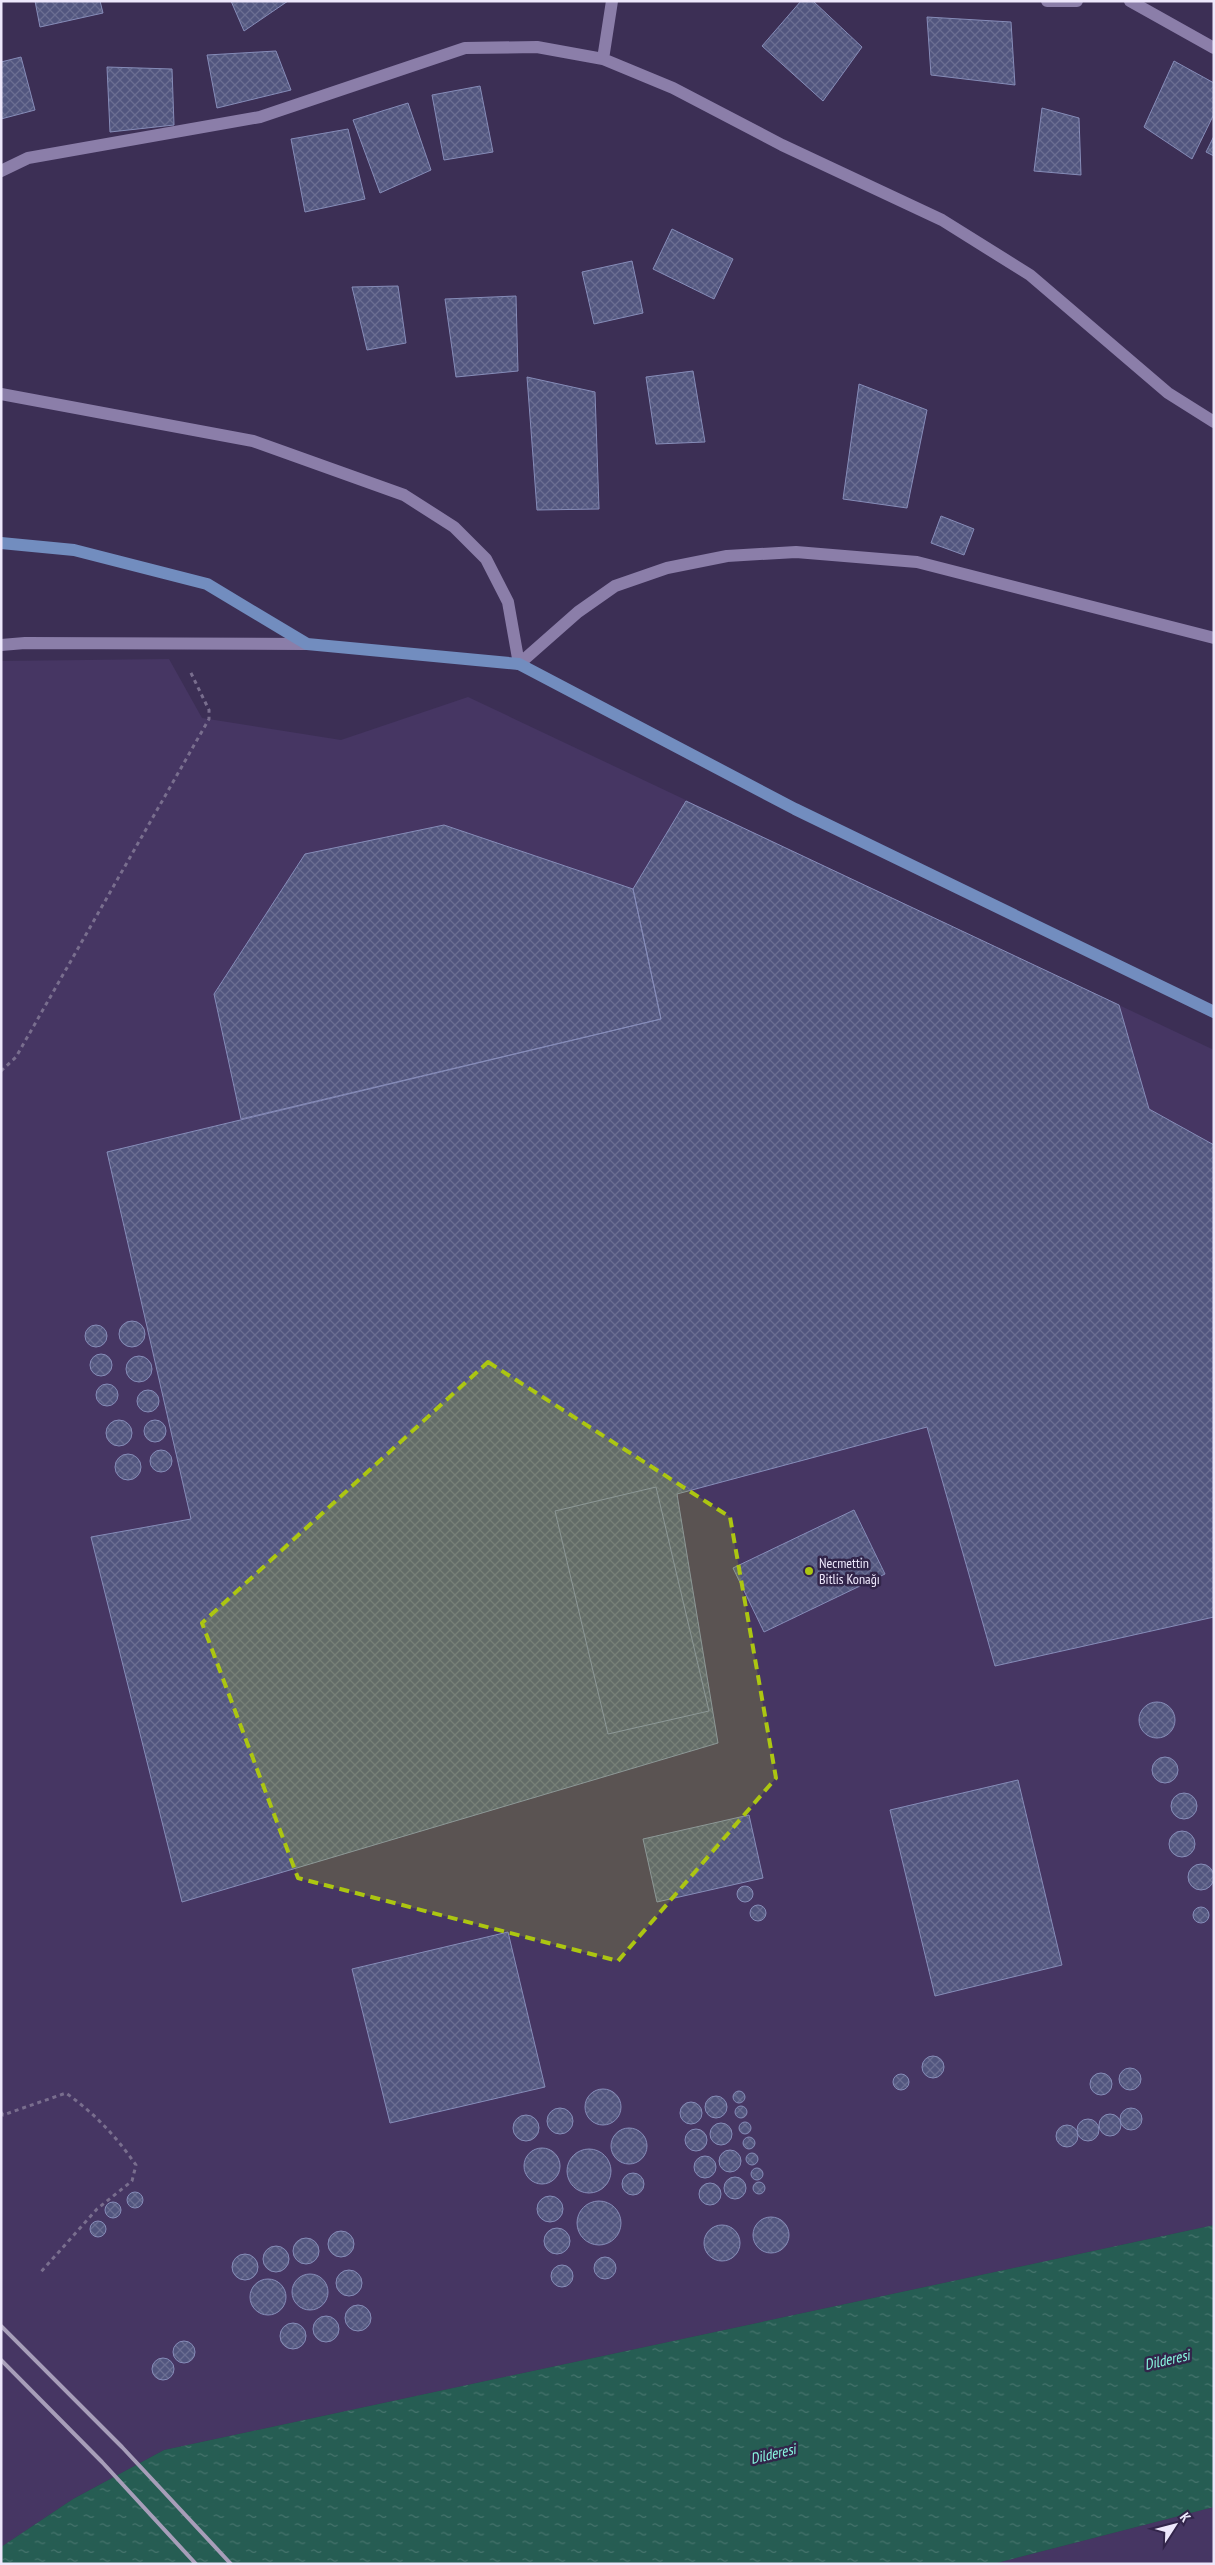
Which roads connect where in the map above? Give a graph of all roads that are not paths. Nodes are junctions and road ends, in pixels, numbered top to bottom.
1 (612, 1) edge
2 (1047, 1) edge
3 (1077, 1) edge
4 (1130, 1) edge
5 (1214, 48) edge
6 (602, 59) junction
7 (1, 171) edge
8 (1, 394) edge
9 (1214, 422) edge
10 (1, 543) edge
11 (1214, 638) edge
12 (307, 644) junction
13 (1, 645) edge
14 (519, 664) junction
15 (1214, 1012) edge

1 - 6 street
2 - 3 street
4 - 5 street
6 - 7 street
6 - 9 street
8 - 14 street
10 - 12 main road
11 - 14 street
12 - 13 street
12 - 14 main road
14 - 15 main road

